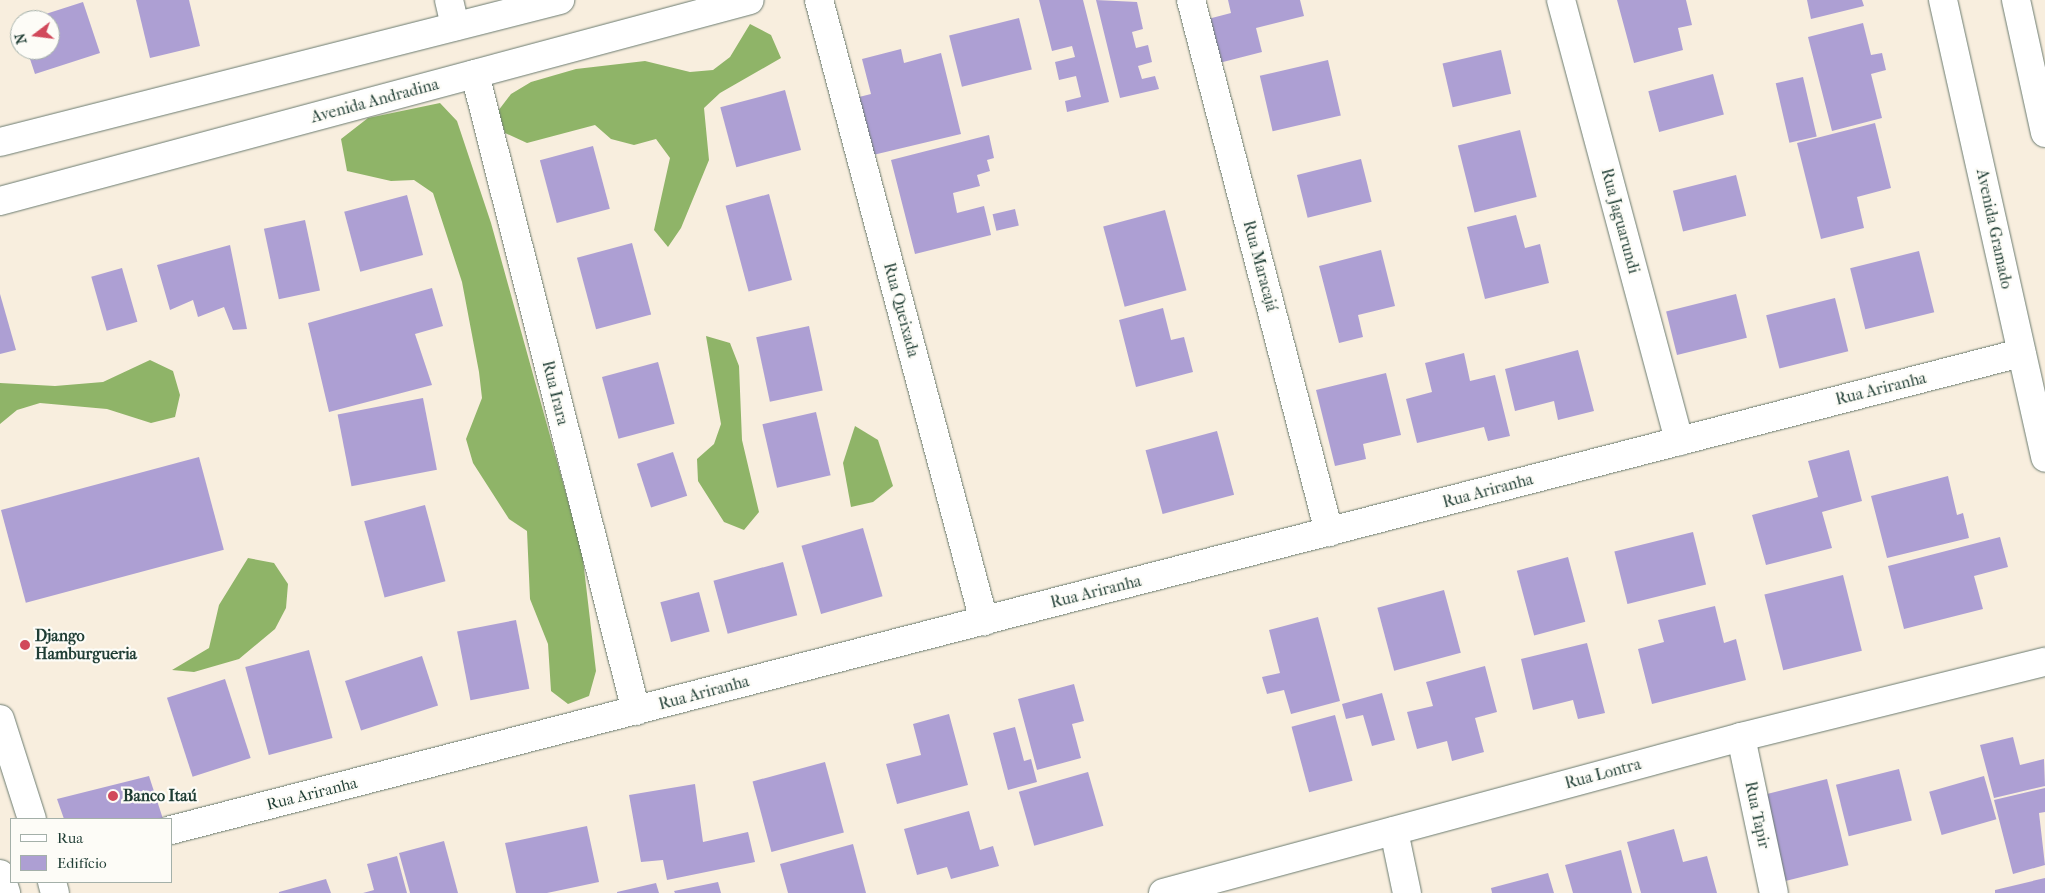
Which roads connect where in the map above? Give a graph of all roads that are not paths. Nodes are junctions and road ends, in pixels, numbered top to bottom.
1 (560, 0) edge
2 (750, 0) edge
3 (819, 0) edge
4 (1191, 0) edge
5 (1561, 0) edge
6 (1943, 0) edge
7 (2016, 0) edge
8 (452, 13) edge
9 (475, 74) junction
10 (2045, 132) edge
11 (0, 142) edge
12 (0, 201) edge
13 (2021, 353) junction
14 (1679, 441) junction
15 (2045, 458) edge
16 (1329, 532) junction
17 (984, 621) junction
18 (2045, 662) edge
19 (636, 711) junction
20 (0, 719) edge
21 (1741, 737) junction
22 (32, 818) edge
23 (172, 830) edge
24 (1394, 831) junction
25 (0, 874) edge
26 (6, 893) edge
27 (1163, 893) edge
28 (1408, 893) edge
29 (1774, 893) edge

1 - 8 street
2 - 9 street, Avenida Andradina
3 - 17 street, Rua Queixada
4 - 16 street, Rua Maracajá
5 - 14 street, Rua Jaguarundi
6 - 13 street, Avenida Gramado
7 - 10 street
8 - 11 street
9 - 12 street, Avenida Andradina
9 - 19 street, Rua Irara
13 - 14 street, Rua Ariranha
13 - 15 street, Avenida Gramado
14 - 16 street, Rua Ariranha
16 - 17 street, Rua Ariranha
17 - 19 street, Rua Ariranha
18 - 21 street, Rua Lontra
19 - 23 street, Rua Ariranha
20 - 22 street
21 - 24 street, Rua Lontra
21 - 29 street, Rua Tapir
24 - 27 street, Rua Lontra
24 - 28 street
25 - 26 street

